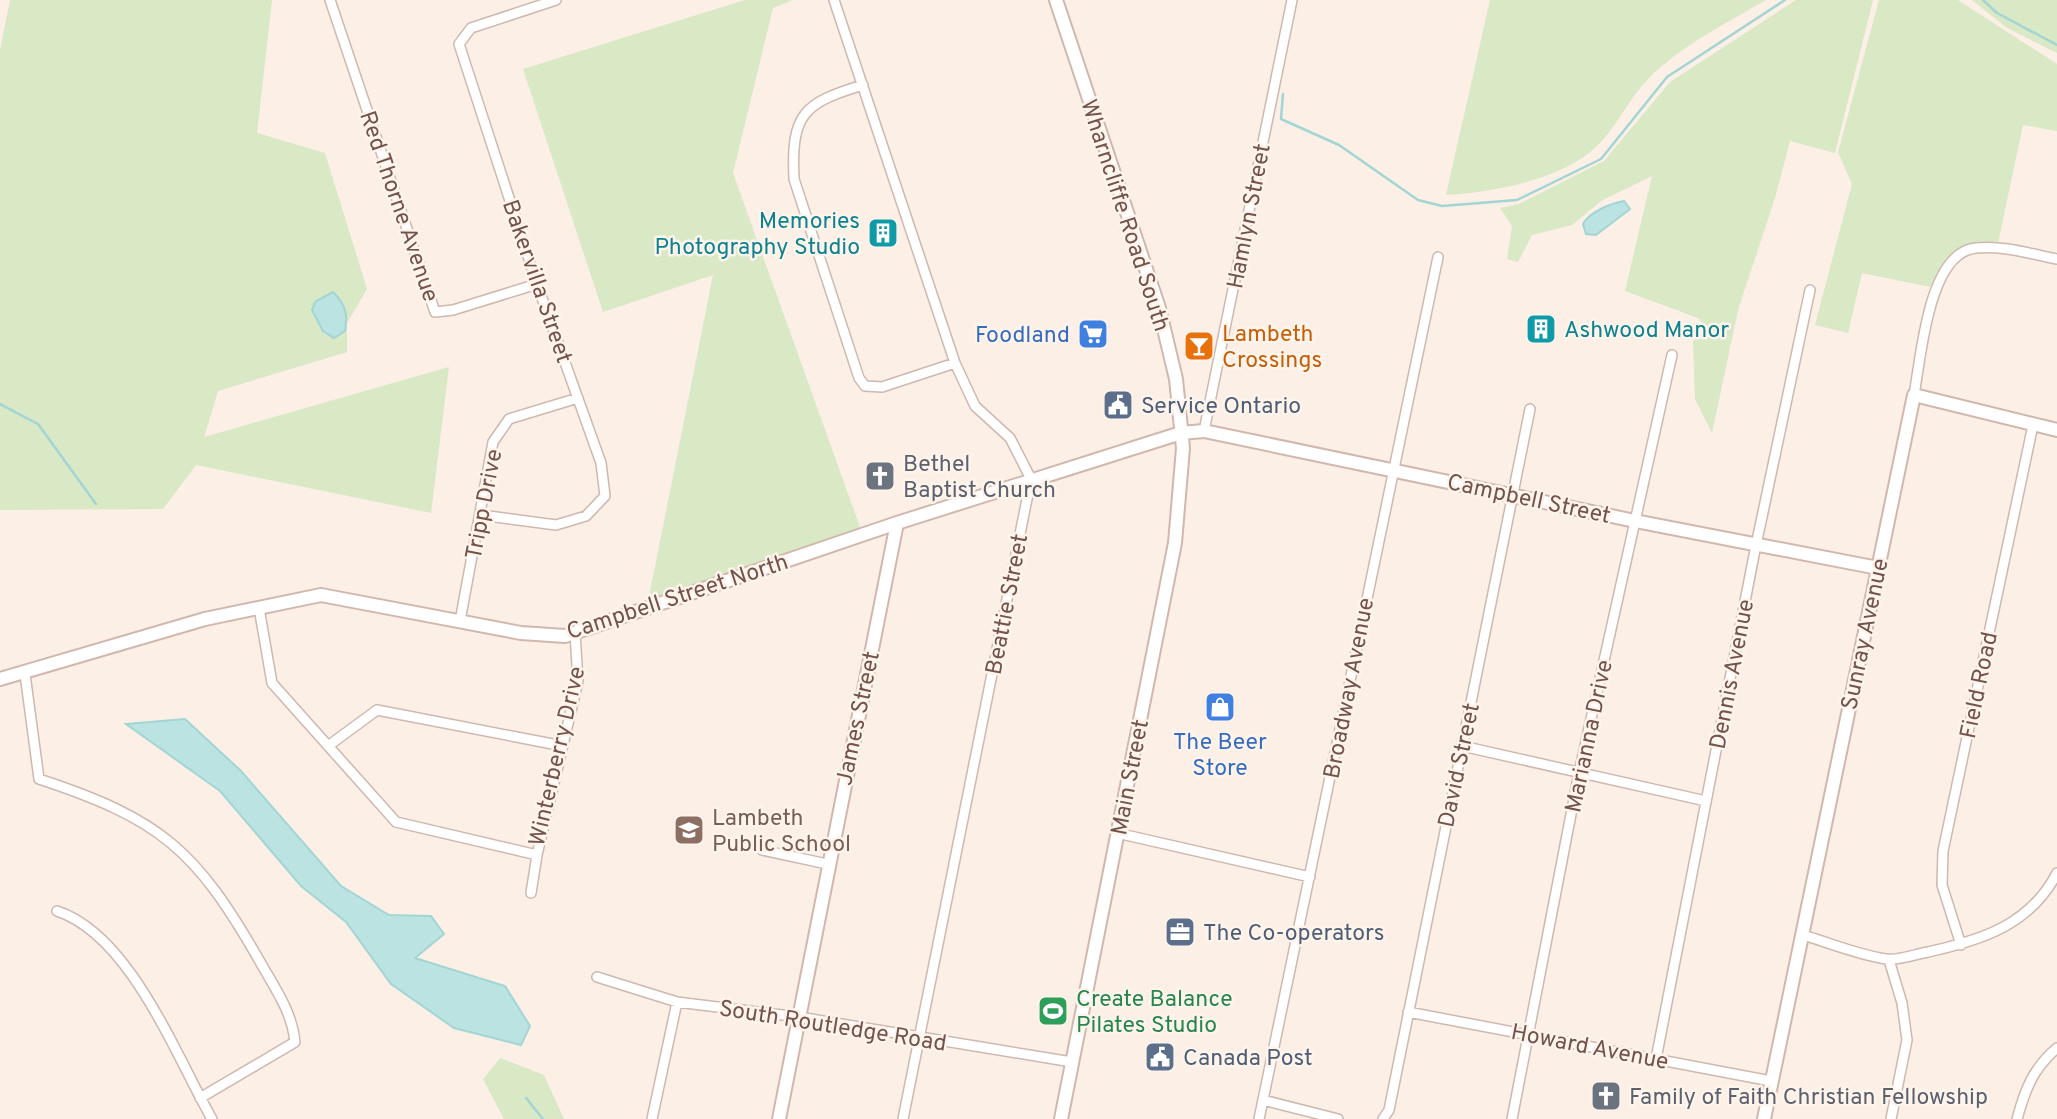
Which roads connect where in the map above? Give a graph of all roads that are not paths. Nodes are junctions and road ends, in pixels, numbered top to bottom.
1 (330, 0) edge
2 (556, 0) edge
3 (834, 0) edge
4 (1056, 0) edge
5 (1292, 0) edge
6 (863, 85) junction
7 (1438, 257) dead end
8 (2057, 260) edge
9 (537, 284) junction
10 (1810, 290) dead end
11 (1672, 355) dead end
12 (956, 363) junction
13 (1914, 395) junction
14 (578, 398) junction
15 (1530, 409) dead end
16 (2032, 425) junction
17 (2057, 430) edge
18 (1204, 431) junction
19 (1181, 433) junction
20 (1392, 468) junction
21 (1031, 479) junction
22 (1514, 495) junction
23 (481, 515) junction
24 (1635, 521) junction
25 (897, 523) junction
26 (1756, 543) junction
27 (1878, 568) junction
28 (259, 608) junction
29 (460, 621) junction
30 (575, 633) junction
31 (25, 674) junction
32 (0, 680) edge
33 (328, 746) junction
34 (1462, 746) junction
35 (563, 747) junction
36 (1579, 773) junction
37 (1706, 801) junction
38 (1117, 833) junction
39 (762, 850) dead end
40 (537, 855) junction
41 (827, 864) junction
42 (2057, 873) edge
43 (1310, 877) junction
44 (531, 893) dead end
45 (57, 911) dead end
46 (1802, 935) junction
47 (1961, 945) junction
48 (1889, 960) junction
49 (597, 977) dead end
50 (677, 1002) junction
51 (1408, 1012) junction
52 (799, 1017) junction
53 (1531, 1035) junction
54 (920, 1038) junction
55 (2057, 1048) edge
56 (1656, 1059) junction
57 (1072, 1062) junction
58 (1771, 1082) junction
59 (200, 1098) junction
60 (1263, 1100) junction
61 (212, 1119) edge
62 (652, 1119) edge
63 (779, 1119) edge
64 (903, 1119) edge
65 (1061, 1119) edge
66 (1259, 1119) edge
67 (1338, 1119) edge
68 (1383, 1119) edge
69 (1512, 1119) edge
70 (1764, 1119) edge
71 (1891, 1119) edge
72 (2017, 1119) edge

1 - 9 street, Red Thorne Avenue
2 - 9 street, Bakervilla Street
3 - 6 street
4 - 19 street, Wharncliffe Road South
5 - 18 street, Hamlyn Street
6 - 12 street
6 - 12 street
7 - 20 street, Broadway Avenue
8 - 13 street, Sunray Avenue
9 - 14 street, Bakervilla Street
10 - 26 street, Dennis Avenue
11 - 24 street, Marianna Drive
12 - 21 street
13 - 16 street
13 - 27 street, Sunray Avenue
14 - 23 street, Tripp Drive
14 - 23 street, Bakervilla Street
15 - 22 street, David Street
16 - 17 street
16 - 47 street, Field Road
18 - 19 street, Campbell Street
18 - 20 street, Campbell Street
19 - 21 street, Campbell Street North
19 - 38 street, Main Street
20 - 22 street, Campbell Street
20 - 43 street, Broadway Avenue
21 - 25 street, Campbell Street North
21 - 54 street, Beattie Street
22 - 24 street, Campbell Street
22 - 34 street, David Street
23 - 29 street, Tripp Drive
24 - 26 street, Campbell Street
24 - 36 street, Marianna Drive
25 - 30 street, Campbell Street North
25 - 41 street, James Street
26 - 27 street, Campbell Street
26 - 37 street, Dennis Avenue
27 - 46 street, Sunray Avenue
28 - 29 street, Campbell Street North
28 - 31 street, Campbell Street North
28 - 33 street, Winterberry Drive
29 - 30 street, Campbell Street North
30 - 35 street, Winterberry Drive
31 - 32 street, Campbell Street North
31 - 59 street
33 - 35 street
33 - 40 street, Winterberry Drive
34 - 36 street
34 - 51 street, David Street
35 - 40 street, Winterberry Drive
36 - 37 street
36 - 53 street, Marianna Drive
37 - 56 street, Dennis Avenue
38 - 43 street
38 - 57 street, Main Street
39 - 41 street
40 - 44 street
41 - 52 street, James Street
42 - 47 street
43 - 60 street, Broadway Avenue
45 - 59 street
46 - 48 street
46 - 58 street, Sunray Avenue
47 - 48 street
48 - 71 street
49 - 50 street, South Routledge Road
50 - 52 street, South Routledge Road
50 - 62 street
51 - 53 street, Howard Avenue
51 - 68 street, David Street
52 - 54 street, South Routledge Road
52 - 63 street, James Street
53 - 56 street, Howard Avenue
53 - 69 street, Marianna Drive
54 - 57 street, South Routledge Road
54 - 64 street, Beattie Street
55 - 72 street
56 - 58 street, Howard Avenue
57 - 65 street, Main Street
58 - 70 street, Sunray Avenue
59 - 61 street
60 - 66 street, Broadway Avenue
60 - 67 street

